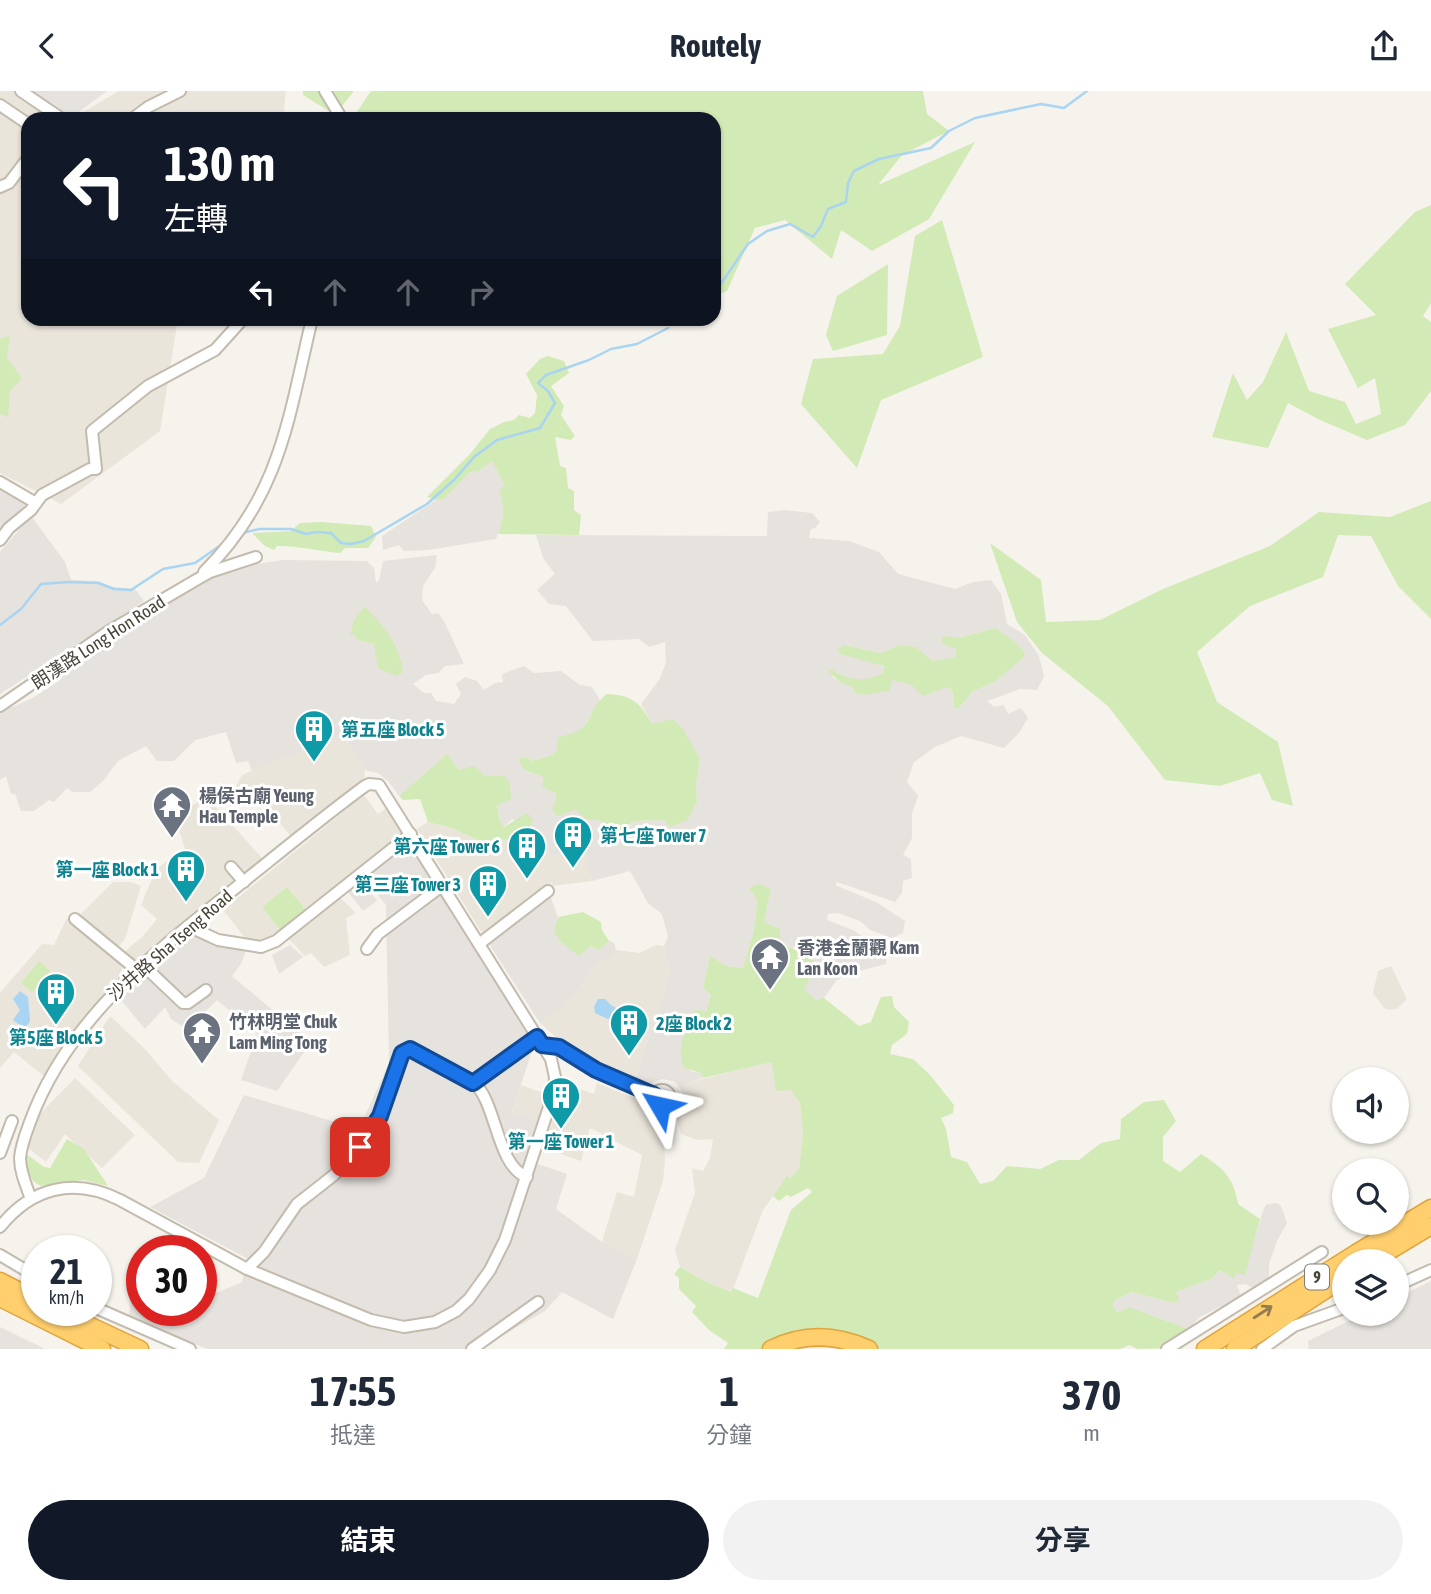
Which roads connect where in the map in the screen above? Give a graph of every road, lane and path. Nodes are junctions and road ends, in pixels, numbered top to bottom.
1 (21, 91) edge
2 (180, 91) edge
3 (325, 91) edge
4 (336, 91) edge
5 (0, 104) edge
6 (52, 112) edge
7 (141, 112) edge
8 (335, 112) edge
9 (338, 112) edge
10 (21, 119) edge
11 (21, 167) edge
12 (0, 187) edge
13 (237, 326) edge
14 (310, 326) edge
15 (0, 482) edge
16 (36, 503) junction
17 (0, 540) edge
18 (256, 557) dead end
19 (196, 580) junction
20 (0, 706) edge
21 (411, 834) junction
22 (231, 867) dead end
23 (244, 882) junction
24 (443, 885) junction
25 (548, 891) dead end
26 (75, 919) dead end
27 (188, 926) junction
28 (480, 944) junction
29 (366, 950) dead end
30 (140, 967) junction
31 (206, 990) dead end
32 (540, 1041) junction
33 (473, 1083) junction
34 (654, 1095) dead end
35 (12, 1121) dead end
36 (0, 1153) edge
37 (527, 1177) junction
38 (31, 1199) junction
39 (1431, 1209) edge
40 (1431, 1226) edge
41 (0, 1227) edge
42 (1393, 1249) edge
43 (1322, 1252) dead end
44 (0, 1255) edge
45 (21, 1267) edge
46 (247, 1269) junction
47 (1431, 1270) edge
48 (1409, 1280) edge
49 (0, 1281) edge
50 (1332, 1286) edge
51 (21, 1292) edge
52 (0, 1299) edge
53 (538, 1302) dead end
54 (1332, 1312) edge
55 (112, 1315) edge
56 (91, 1326) edge
57 (102, 1349) edge
58 (140, 1349) edge
59 (190, 1349) edge
60 (472, 1349) edge
61 (771, 1349) edge
62 (791, 1349) edge
63 (845, 1349) edge
64 (869, 1349) edge
65 (1167, 1349) edge
66 (1205, 1349) edge
67 (1235, 1349) edge
68 (1262, 1349) edge

1 - 6 street
2 - 7 street
3 - 9 street
4 - 8 street
5 - 10 street
11 - 12 street
13 - 16 street
14 - 19 street, 朗漢路 Long Hon Road
15 - 16 street
16 - 17 street
18 - 19 street, 朗漢路 Long Hon Road
19 - 20 street, 朗漢路 Long Hon Road
21 - 23 street, 沙井路 Sha Tseng Road
21 - 24 street
21 - 27 street
22 - 23 street
23 - 27 street, 沙井路 Sha Tseng Road
24 - 28 street
24 - 29 street
25 - 28 street
26 - 30 street
27 - 30 street, 沙井路 Sha Tseng Road
28 - 32 street
30 - 31 street
30 - 38 street, 沙井路 Sha Tseng Road
32 - 33 street
32 - 34 street
32 - 37 street
33 - 37 street
33 - 46 street
35 - 36 street
37 - 46 street
38 - 41 street
38 - 46 street
66 -> 39 highway, 9
40 - 42 highway
43 - 65 street
44 - 45 street
47 - 48 street
49 - 51 highway
50 - 67 highway, 9
52 - 57 highway
53 - 60 street
54 - 68 street
55 - 59 street
56 - 58 highway
61 - 64 highway
62 - 63 highway

